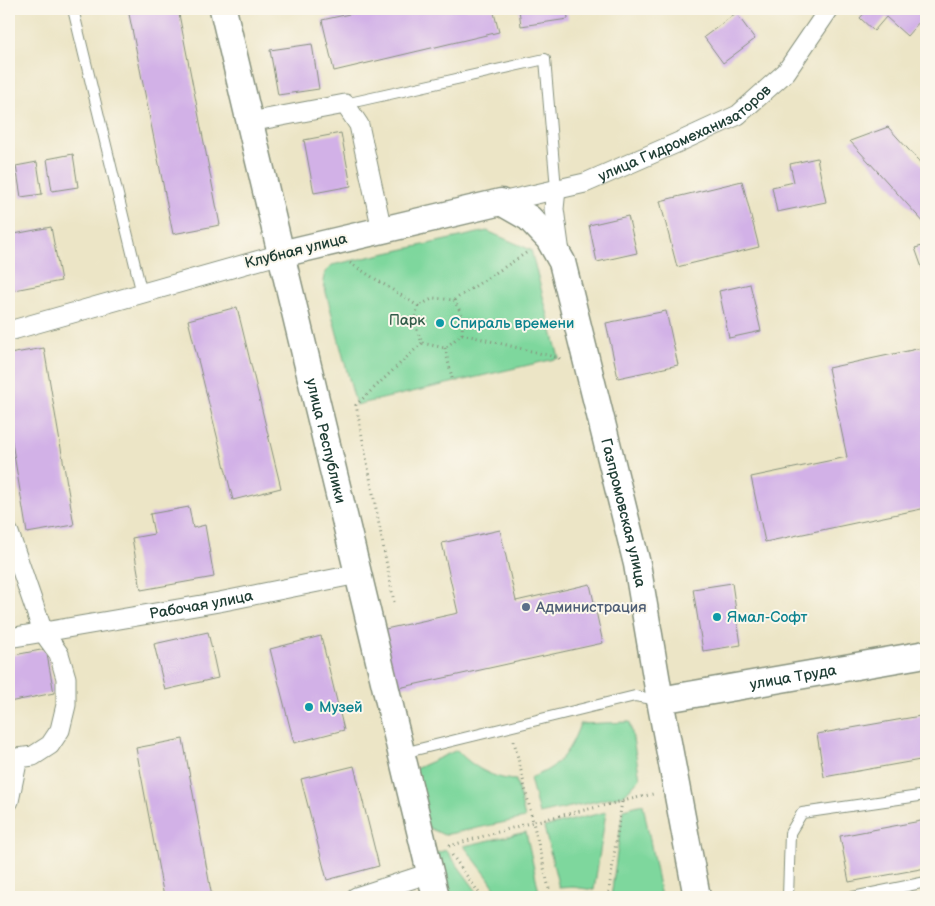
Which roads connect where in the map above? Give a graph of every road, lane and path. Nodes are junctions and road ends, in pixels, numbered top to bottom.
1 (73, 9) edge
2 (223, 9) edge
3 (828, 9) edge
4 (345, 104) junction
5 (250, 122) junction
6 (556, 189) junction
7 (501, 202) junction
8 (382, 230) junction
9 (342, 240) junction
10 (281, 254) junction
11 (562, 262) junction
12 (142, 294) junction
13 (418, 306) junction
14 (9, 331) edge
15 (462, 334) junction
16 (422, 343) junction
17 (445, 348) junction
18 (559, 358) dead end
19 (453, 382) dead end
20 (9, 533) edge
21 (358, 574) junction
22 (394, 602) dead end
23 (43, 632) junction
24 (9, 638) edge
25 (926, 654) edge
26 (660, 700) junction
27 (510, 727) junction
28 (401, 754) junction
29 (14, 759) edge
30 (658, 793) dead end
31 (926, 794) edge
32 (9, 801) edge
33 (622, 802) junction
34 (533, 822) junction
35 (434, 868) edge
36 (926, 882) edge
37 (356, 897) edge
38 (482, 897) edge
39 (551, 897) edge
40 (608, 897) edge
41 (697, 897) edge
42 (788, 897) edge
43 (853, 897) edge

1 - 12 lane
2 - 5 street, улица Республики
3 - 6 street, улица Гидромеханизаторов
4 - 5 street
4 - 6 lane
4 - 8 street
5 - 10 street, улица Республики
6 - 7 street, улица Гидромеханизаторов
6 - 11 street, Газпромовская улица
7 - 8 street, Клубная улица
7 - 11 street
8 - 9 street, Клубная улица
9 - 10 street, Клубная улица
9 - 13 path
10 - 12 street, Клубная улица
10 - 21 street, улица Республики
11 - 26 street, Газпромовская улица
12 - 14 street, Клубная улица
13 - 15 path
13 - 16 path
15 - 17 path
15 - 18 path
16 - 17 path
16 - 22 path
17 - 19 path
20 - 23 street
21 - 23 street, Рабочая улица
21 - 28 street, улица Республики
23 - 24 street, Рабочая улица
23 - 29 street
25 - 26 street, улица Труда
26 - 27 lane
26 - 41 street, Газпромовская улица
27 - 28 lane
27 - 34 path
28 - 35 street, улица Республики
29 - 32 street
30 - 33 path
31 - 42 lane
33 - 34 path
33 - 40 path
34 - 35 path
34 - 39 path
35 - 37 street
35 - 38 path
36 - 43 lane

